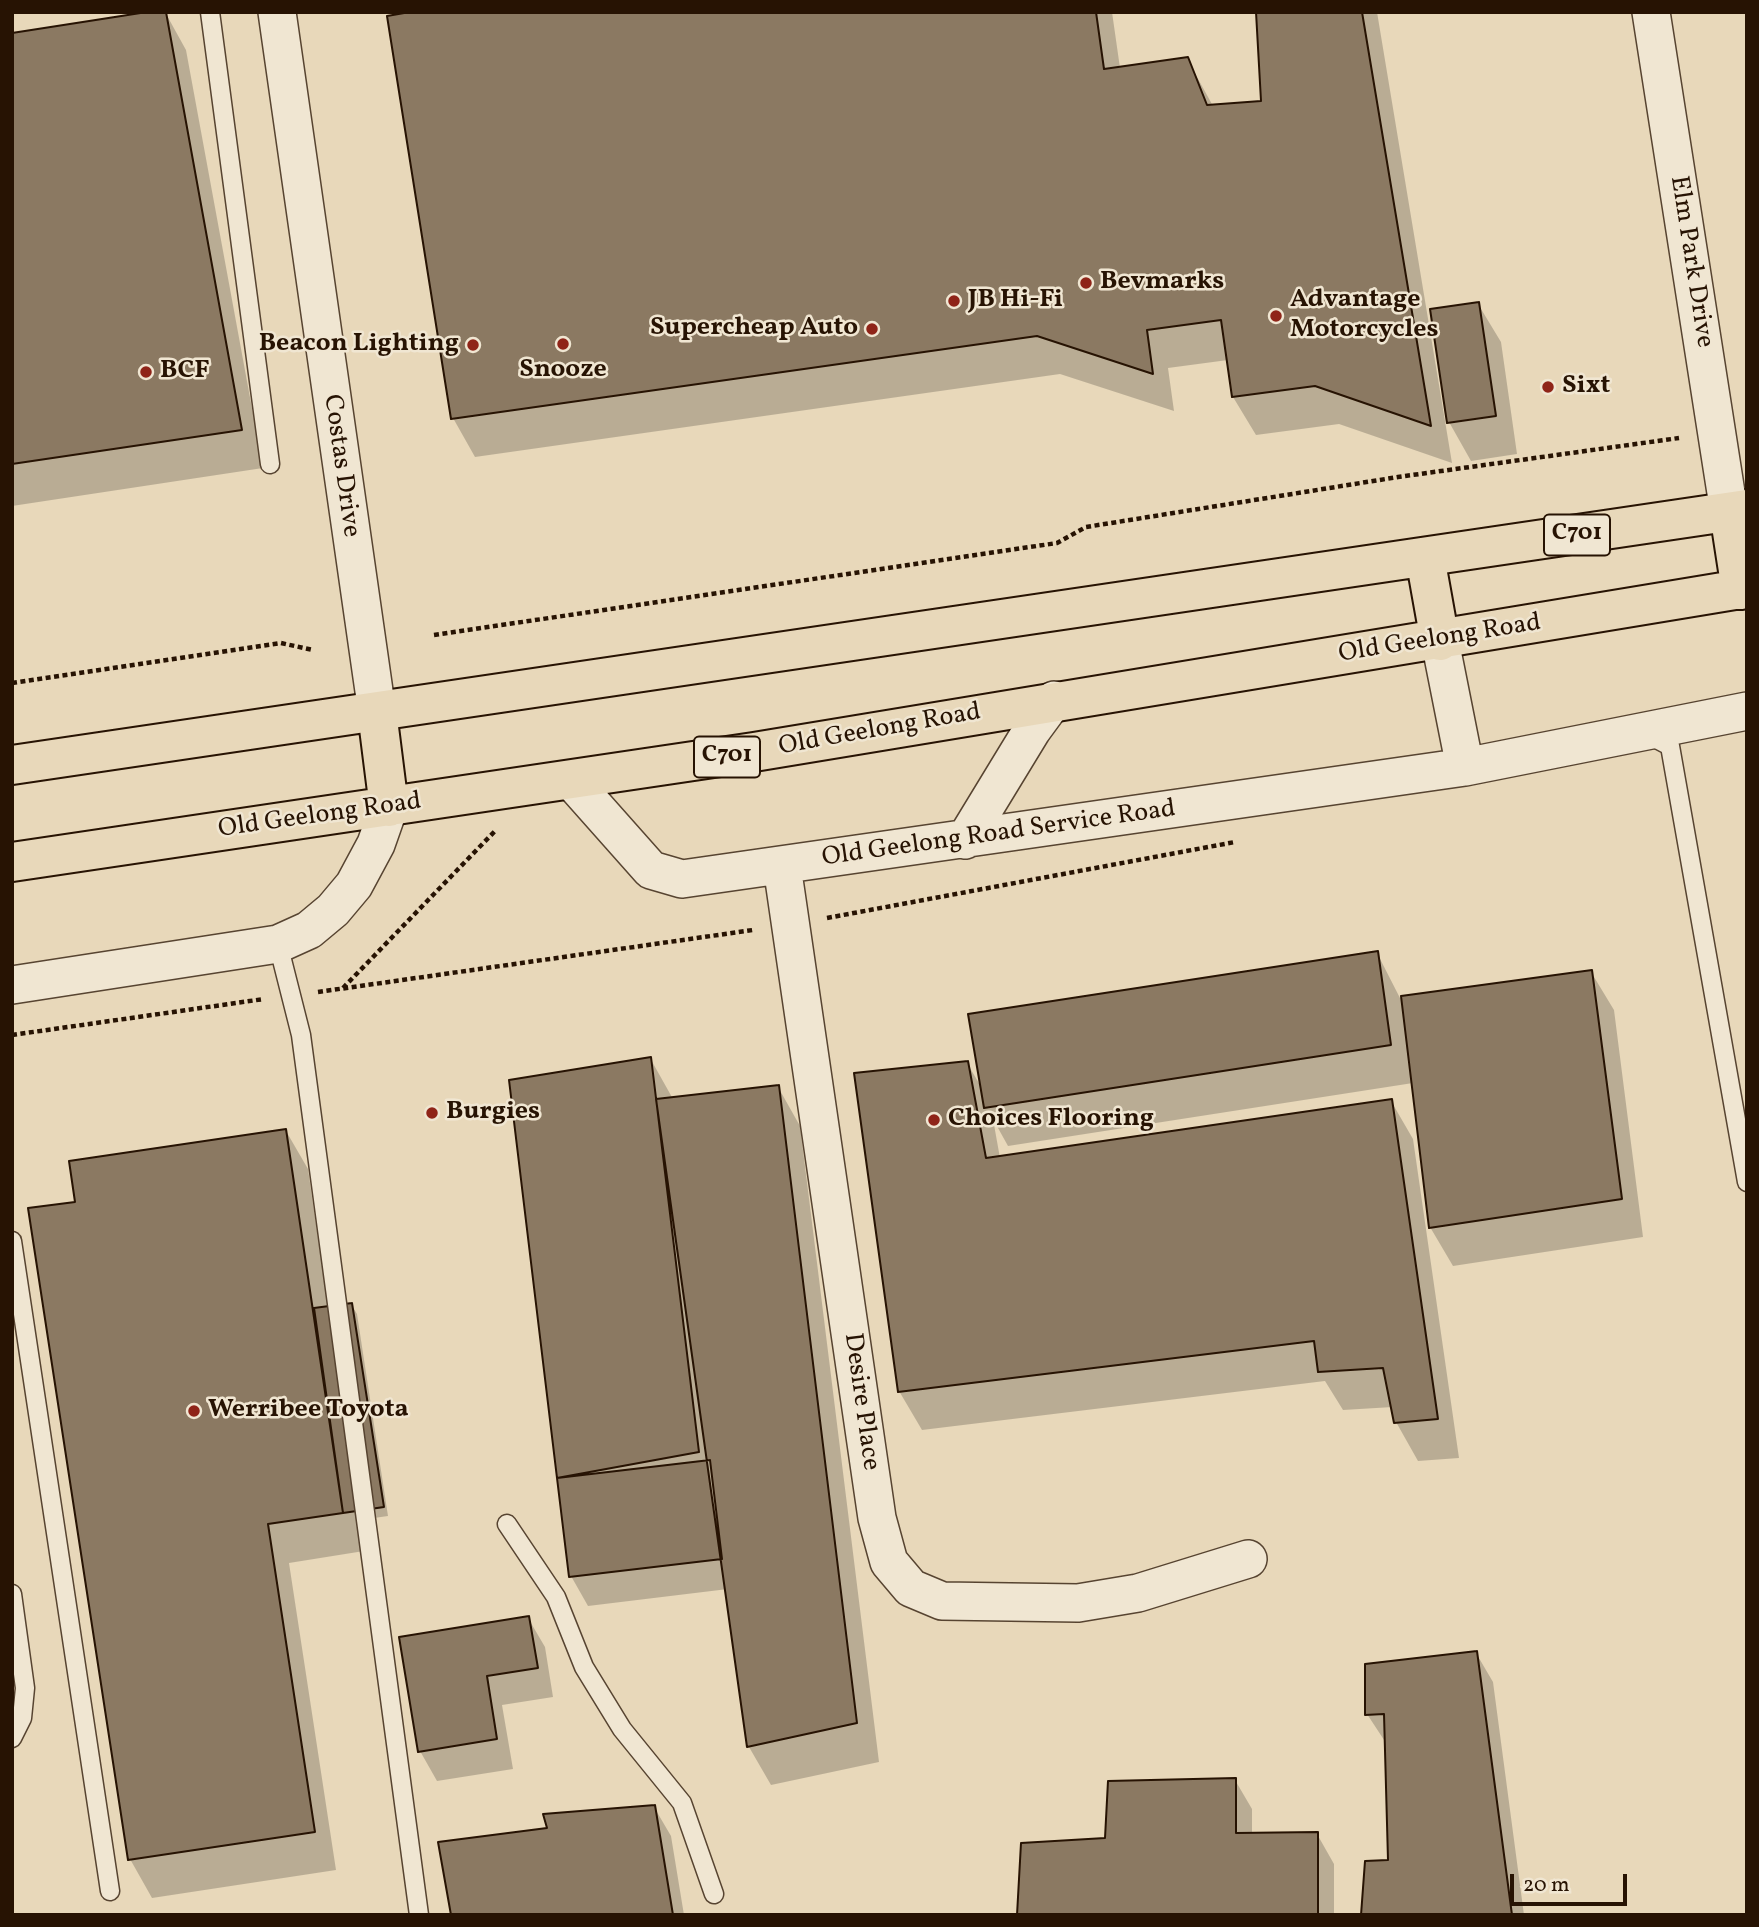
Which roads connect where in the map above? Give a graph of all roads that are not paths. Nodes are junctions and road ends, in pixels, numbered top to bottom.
1 (209, 12) edge
2 (277, 12) edge
3 (1651, 12) edge
4 (270, 464) dead end
5 (1738, 511) edge
6 (1425, 557) junction
7 (1744, 589) edge
8 (1440, 641) junction
9 (1054, 701) junction
10 (1747, 711) edge
11 (377, 712) junction
12 (1642, 732) junction
13 (12, 765) edge
14 (1465, 766) junction
15 (572, 781) junction
16 (389, 807) junction
17 (965, 840) junction
18 (12, 862) edge
19 (782, 866) junction
20 (278, 944) junction
21 (12, 985) edge
22 (1747, 1182) edge
23 (12, 1241) edge
24 (507, 1524) dead end
25 (1248, 1559) dead end
26 (12, 1594) edge
27 (12, 1738) edge
28 (110, 1891) dead end
29 (714, 1894) dead end
30 (419, 1915) edge

1 - 4 lane
2 - 11 street, Costas Drive
3 - 5 street, Elm Park Drive
5 - 6 main road, C701
5 - 7 main road
6 - 8 main road
6 - 11 main road, C701
7 - 8 main road, Old Geelong Road / C701
8 - 9 main road, Old Geelong Road / C701
8 - 14 street
9 - 15 main road, Old Geelong Road / C701
9 - 17 street
10 - 12 street, Old Geelong Road Service Road
11 - 13 main road, C701
11 - 16 main road
12 - 14 street, Old Geelong Road Service Road
12 - 22 lane
14 - 17 street, Old Geelong Road Service Road
15 - 16 main road, Old Geelong Road / C701
15 - 19 street, Old Geelong Road Service Road
16 - 18 main road, Old Geelong Road / C701
16 - 20 street
17 - 19 street, Old Geelong Road Service Road
19 - 25 street, Desire Place
20 - 21 street
20 - 30 lane
23 - 28 lane
24 - 29 lane
26 - 27 lane

